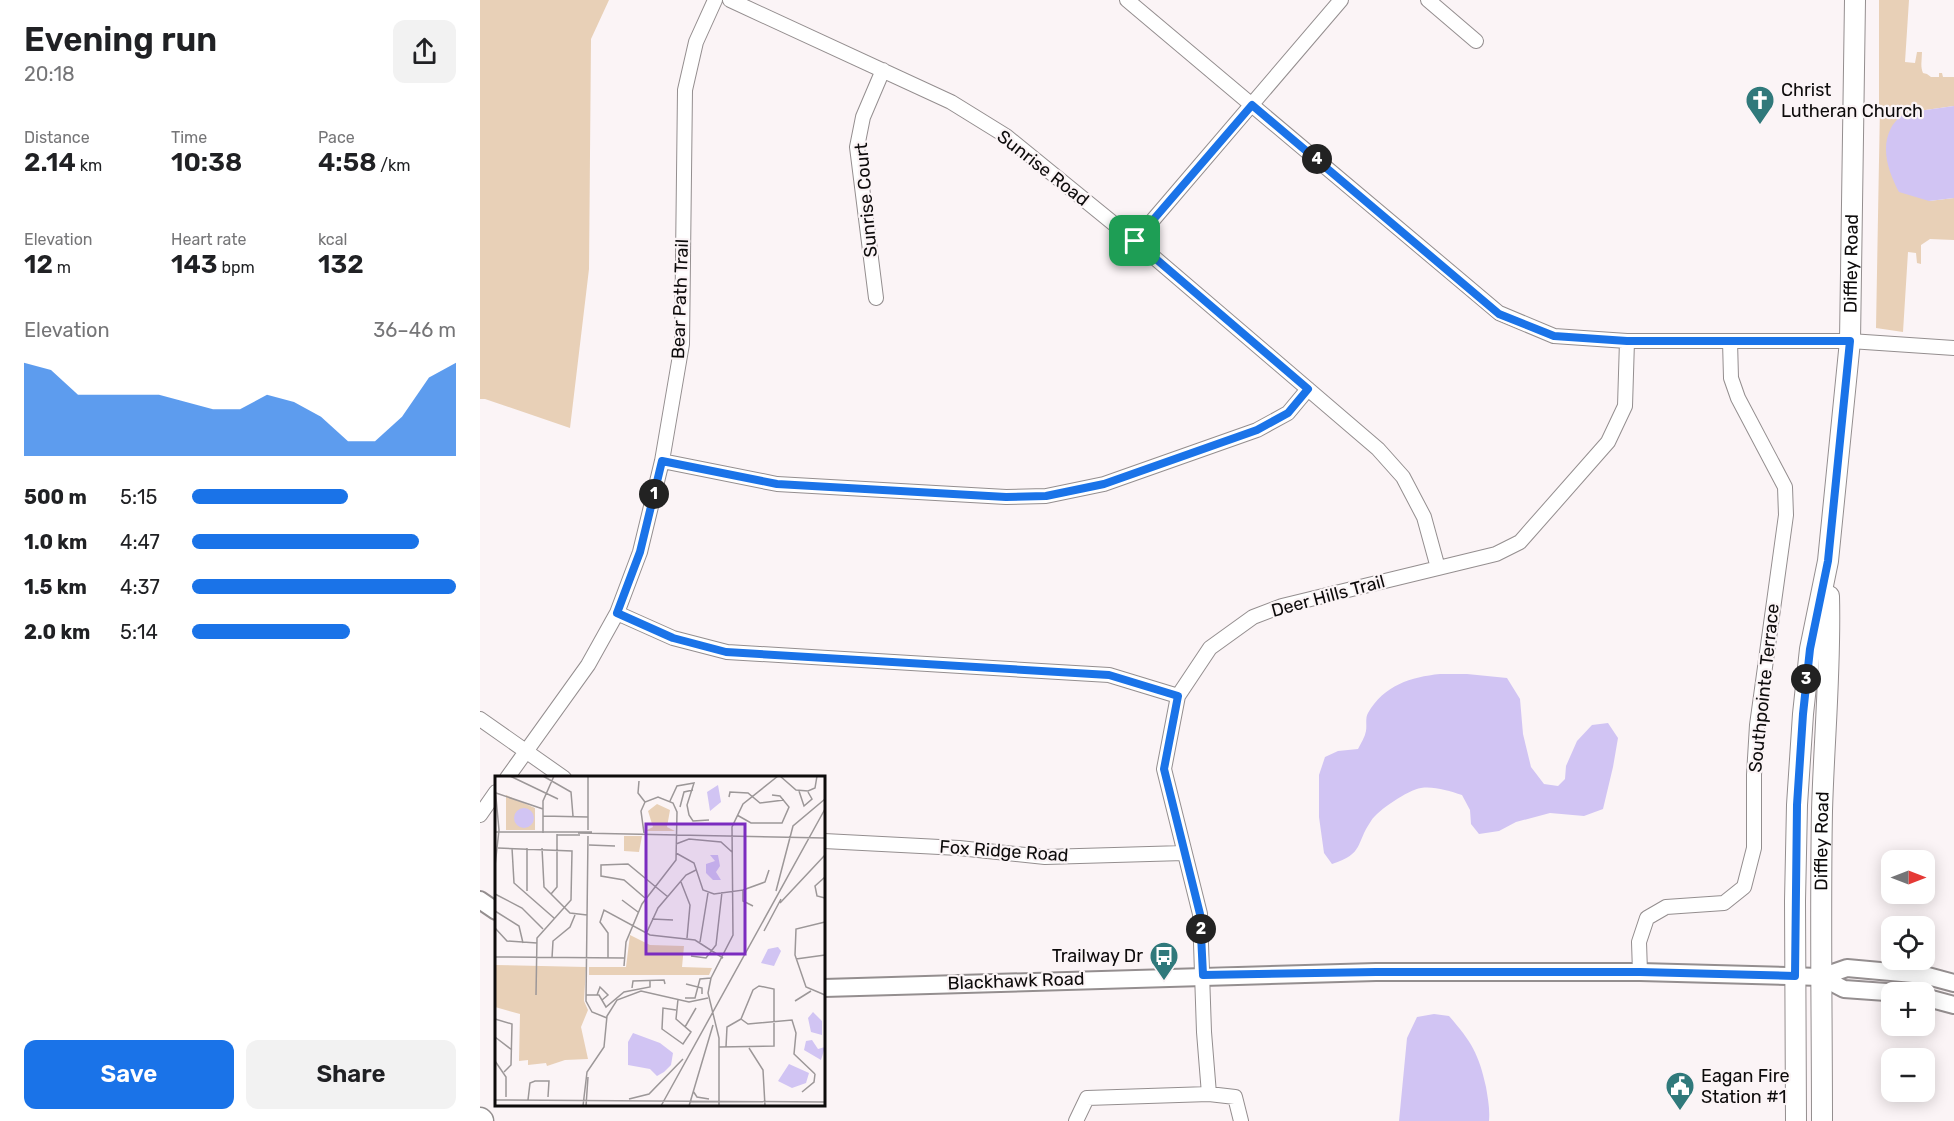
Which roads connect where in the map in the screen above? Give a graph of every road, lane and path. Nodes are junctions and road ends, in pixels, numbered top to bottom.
1 (715, 0) edge
2 (730, 0) edge
3 (1127, 0) edge
4 (1341, 0) edge
5 (1428, 0) edge
6 (1855, 0) edge
7 (1476, 41) dead end
8 (883, 70) junction
9 (1252, 105) junction
10 (1135, 241) junction
11 (876, 298) dead end
12 (1627, 341) junction
13 (1730, 341) junction
14 (1850, 341) junction
15 (1954, 348) edge
16 (1308, 389) junction
17 (662, 461) junction
18 (1828, 561) junction
19 (1438, 568) junction
20 (617, 613) junction
21 (1178, 696) junction
22 (480, 719) edge
23 (525, 752) junction
24 (508, 776) edge
25 (562, 776) edge
26 (495, 793) edge
27 (480, 815) edge
28 (825, 841) edge
29 (1184, 853) junction
30 (480, 900) edge
31 (495, 910) edge
32 (1640, 972) junction
33 (1203, 975) junction
34 (1795, 976) junction
35 (1821, 977) junction
36 (1954, 983) edge
37 (825, 988) edge
38 (1881, 992) edge
39 (1935, 1000) edge
40 (1954, 1005) edge
41 (1209, 1094) junction
42 (1076, 1121) edge
43 (1241, 1121) edge
44 (1796, 1121) edge
45 (1822, 1121) edge

1 - 17 street, Bear Path Trail
2 - 8 street, Sunrise Road
3 - 9 street
4 - 9 street
5 - 7 street
6 - 14 main road, Diffley Road
8 - 10 street, Sunrise Road
8 - 11 street, Sunrise Court
9 - 10 street
9 - 12 street
10 - 16 street, Sunrise Road
12 - 13 street
12 - 19 street, Deer Hills Trail
13 - 14 street
13 - 32 street, Southpointe Terrace
14 - 15 street
14 - 18 main road, Diffley Road
16 - 17 street
16 - 19 street, Sunrise Road
17 - 20 street, Bear Path Trail
18 - 34 main road, Diffley Road
18 - 35 main road, Diffley Road
19 - 21 street, Deer Hills Trail
20 - 21 street
20 - 23 street, Bear Path Trail
21 - 29 street, Deer Hills Trail
22 - 23 street
23 - 24 street, Bear Path Trail
23 - 25 street
26 - 27 street
28 - 29 street, Fox Ridge Road
29 - 33 street, Deer Hills Trail
30 - 31 street
32 - 33 street, Blackhawk Road
32 - 34 street, Blackhawk Road
33 - 37 street, Blackhawk Road
33 - 41 street, Deer Hills Trail
34 - 35 street, Blackhawk Road
34 - 44 main road, Diffley Road
35 - 36 street, Blackhawk Road
35 - 38 street, Blackhawk Road
35 - 45 main road, Diffley Road
39 - 40 street
41 - 42 street
41 - 43 street

